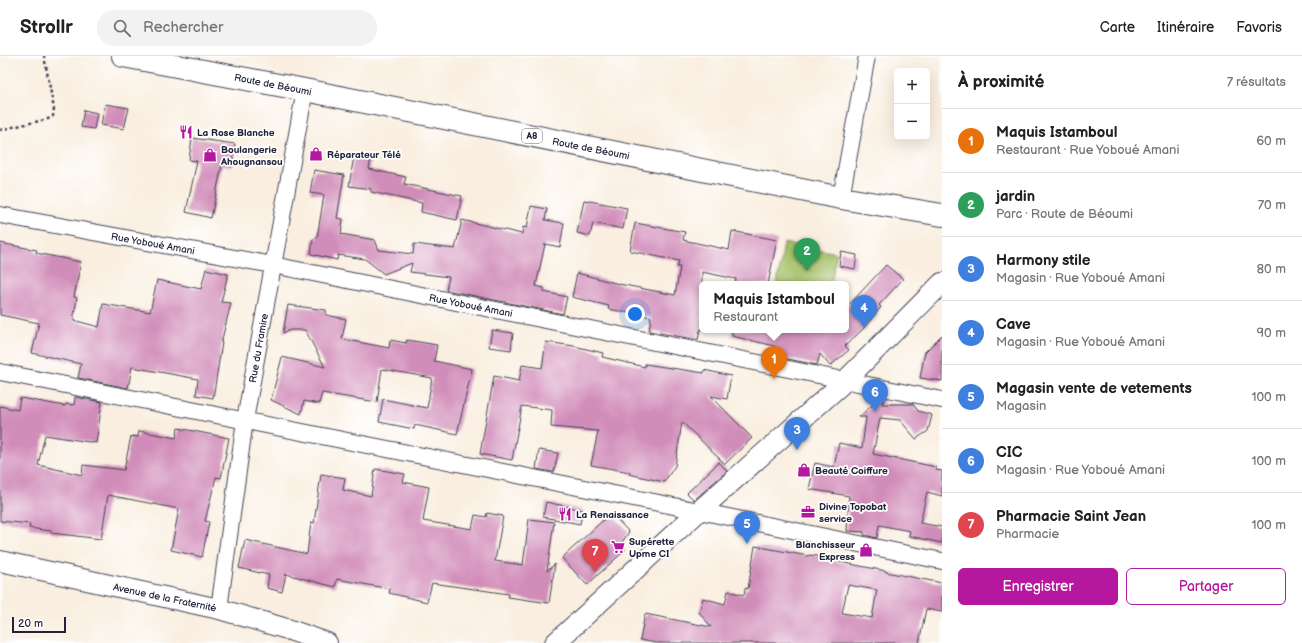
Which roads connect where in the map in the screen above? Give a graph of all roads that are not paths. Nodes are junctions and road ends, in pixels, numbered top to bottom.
1 (123, 56) edge
2 (867, 56) edge
3 (305, 90) junction
4 (841, 198) junction
5 (0, 215) edge
6 (942, 215) edge
7 (273, 265) junction
8 (942, 283) edge
9 (0, 372) edge
10 (846, 381) junction
11 (942, 400) edge
12 (245, 420) junction
13 (699, 511) junction
14 (0, 561) edge
15 (942, 561) edge
16 (219, 609) junction
17 (327, 643) edge
18 (555, 643) edge

1 - 3 main road, Route de Béoumi / A8
2 - 4 street
3 - 4 main road, Route de Béoumi / A8
3 - 7 street, Rue du Framire
4 - 6 main road, Route de Béoumi / A8
5 - 7 street, Rue Yoboué Amani
7 - 10 street, Rue Yoboué Amani
7 - 12 street, Rue du Framire
8 - 10 street
9 - 12 street
10 - 11 street, Rue Yoboué Amani
10 - 13 street
12 - 13 street
12 - 16 street, Rue du Framire
13 - 15 street
13 - 18 street
14 - 16 street, Avenue de la Fraternité
16 - 17 street, Avenue de la Fraternité

